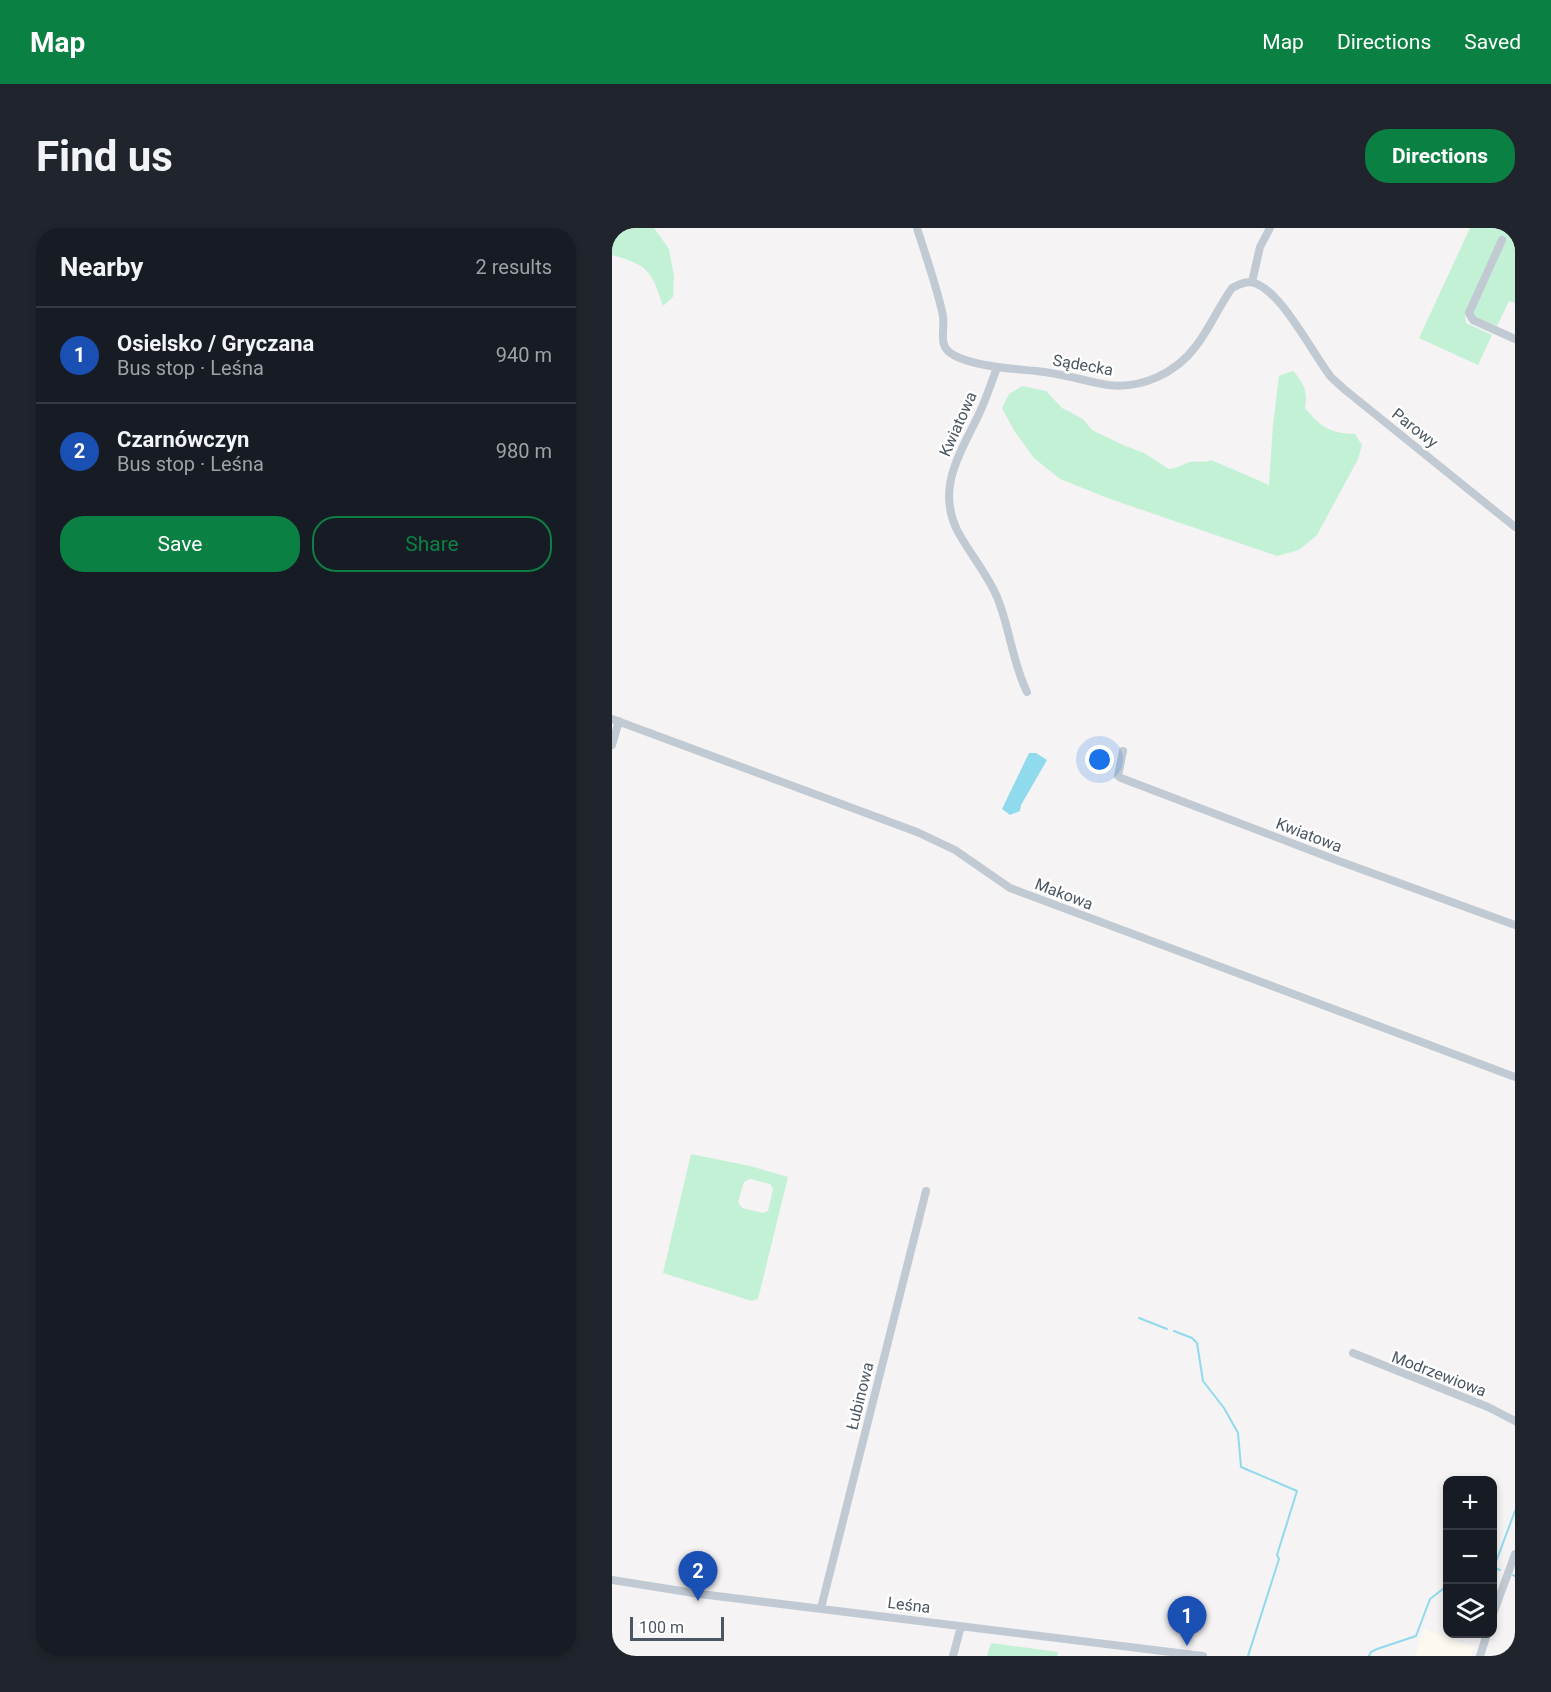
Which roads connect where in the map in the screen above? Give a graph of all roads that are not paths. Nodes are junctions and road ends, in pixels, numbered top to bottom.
1 (917, 228) edge
2 (1270, 228) edge
3 (1502, 240) dead end
4 (1252, 282) junction
5 (1515, 339) edge
6 (997, 368) junction
7 (1515, 527) edge
8 (1027, 692) dead end
9 (616, 720) edge
10 (612, 745) edge
11 (1123, 751) dead end
12 (1515, 925) edge
13 (1515, 1077) edge
14 (926, 1191) dead end
15 (1353, 1353) dead end
16 (1515, 1421) edge
17 (1515, 1554) edge
18 (612, 1580) edge
19 (1497, 1603) edge
20 (821, 1608) junction
21 (960, 1626) junction
22 (1486, 1638) edge
23 (953, 1656) edge
24 (1203, 1656) edge
25 (1480, 1656) edge

1 - 6 street, Sądecka
2 - 4 street
3 - 5 street
4 - 6 street, Sądecka
4 - 7 street, Parowy
6 - 8 street, Kwiatowa
9 - 10 street
9 - 13 street, Makowa
11 - 12 street, Kwiatowa
14 - 20 street, Łubinowa
15 - 16 street, Modrzewiowa
17 - 19 street
18 - 20 street, Leśna
20 - 21 street, Leśna
21 - 23 street
21 - 24 street, Leśna
22 - 25 street

